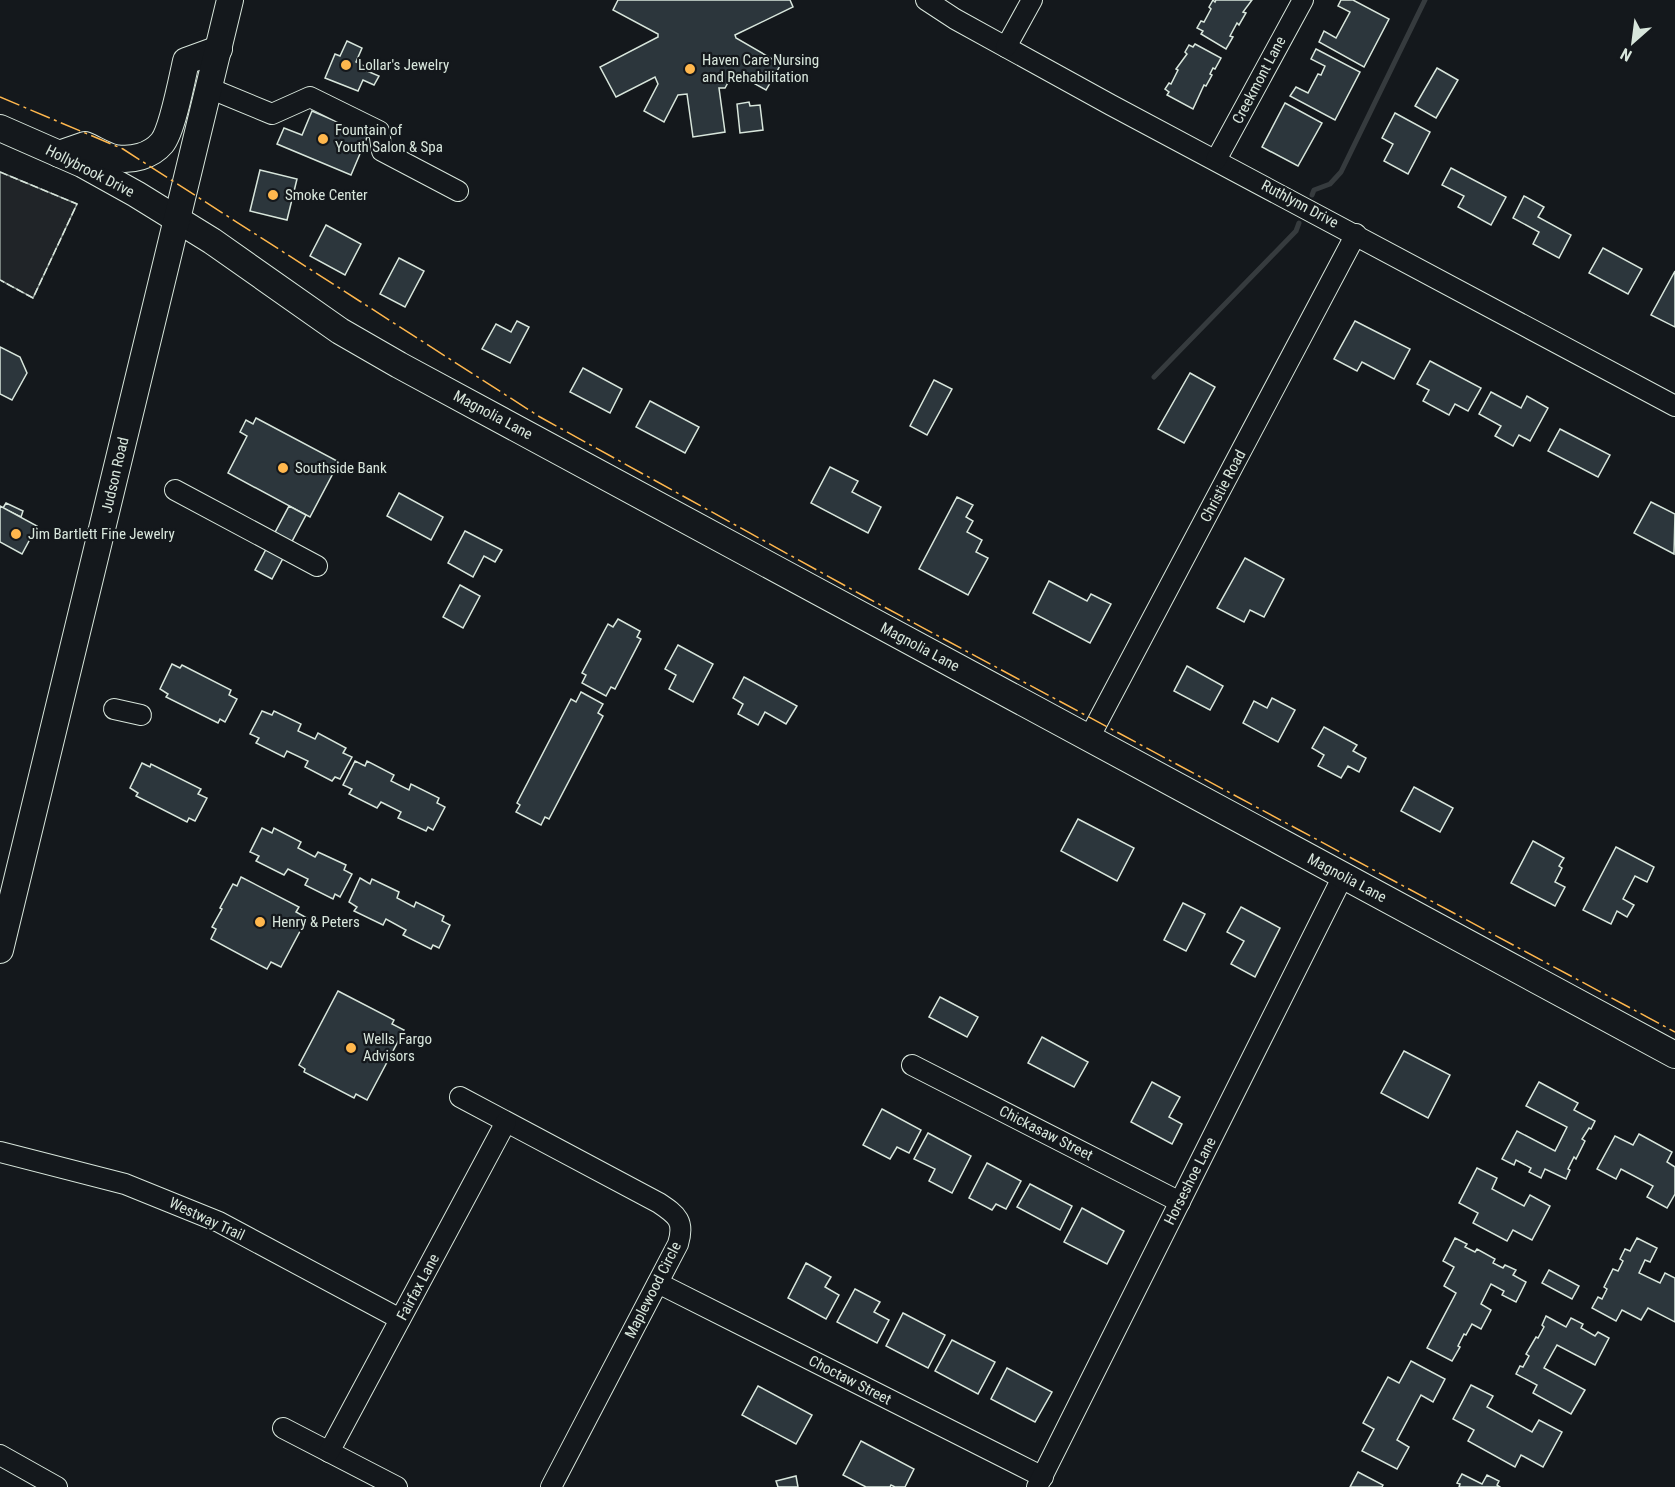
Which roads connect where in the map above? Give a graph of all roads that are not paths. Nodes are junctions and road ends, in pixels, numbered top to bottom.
1 (230, 0) edge
2 (926, 0) edge
3 (1032, 0) edge
4 (1303, 0) edge
5 (1006, 47) junction
6 (219, 49) junction
7 (209, 88) junction
8 (0, 128) edge
9 (59, 154) junction
10 (1216, 160) junction
11 (458, 191) dead end
12 (177, 219) junction
13 (1356, 234) junction
14 (1675, 406) edge
15 (175, 490) dead end
16 (317, 566) dead end
17 (114, 709) dead end
18 (141, 715) dead end
19 (1089, 738) junction
20 (1343, 876) junction
21 (0, 950) edge
22 (1675, 1055) edge
23 (912, 1065) dead end
24 (460, 1097) dead end
25 (506, 1122) junction
26 (0, 1152) edge
27 (1180, 1202) junction
28 (658, 1283) junction
29 (400, 1319) junction
30 (283, 1428) dead end
31 (329, 1452) junction
32 (1, 1458) edge
33 (1040, 1482) edge
34 (57, 1487) edge
35 (397, 1487) edge
36 (551, 1487) edge

1 - 6 main road, Judson Road
2 - 5 street, Ruthlynn Drive
3 - 5 street
4 - 10 street, Creekmont Lane
5 - 10 street, Ruthlynn Drive
6 - 7 main road, Judson Road
6 - 9 main road
7 - 11 street
7 - 12 main road, Judson Road
8 - 9 main road, Hollybrook Drive
9 - 12 main road, Hollybrook Drive
10 - 13 street, Ruthlynn Drive
12 - 19 main road, Magnolia Lane
12 - 21 main road, Judson Road
13 - 14 street, Ruthlynn Drive
13 - 19 street, Christie Road
15 - 16 street
17 - 18 street
19 - 20 main road, Magnolia Lane
20 - 22 main road, Magnolia Lane
20 - 27 street, Horseshoe Lane
23 - 27 street, Chickasaw Street
24 - 25 street, Maplewood Circle
25 - 28 street, Maplewood Circle
25 - 29 street, Fairfax Lane
26 - 29 street, Westway Trail
27 - 33 street, Horseshoe Lane
28 - 33 street, Choctaw Street
28 - 36 street, Maplewood Circle
29 - 31 street, Fairfax Lane
30 - 31 street
31 - 35 street
32 - 34 street

